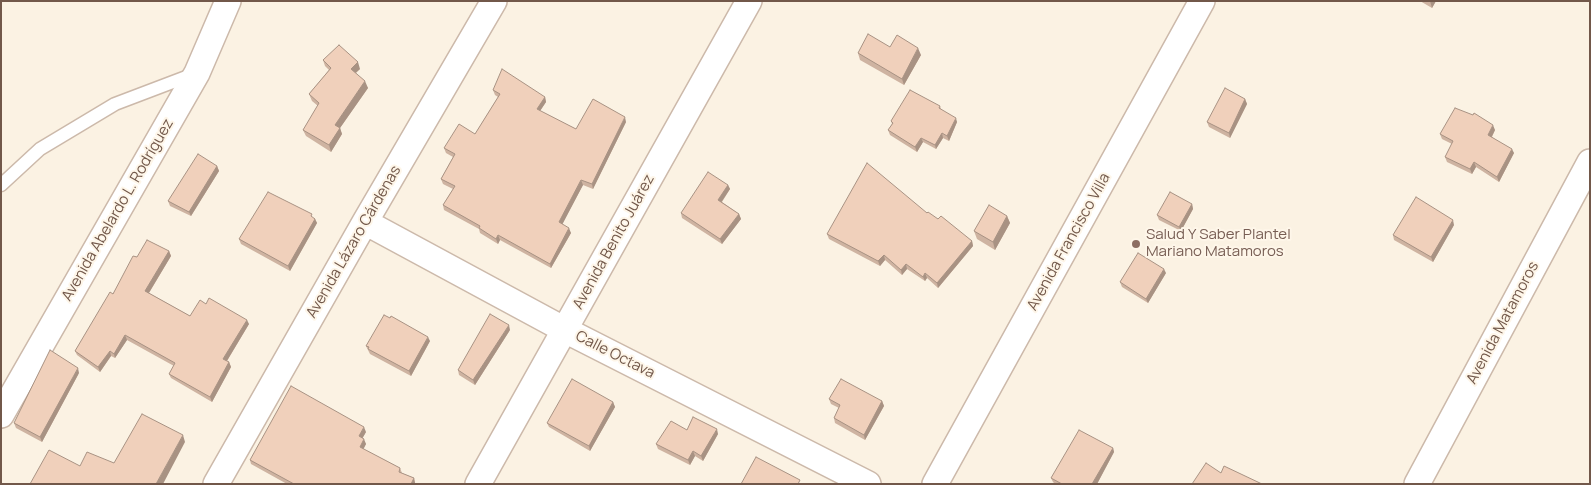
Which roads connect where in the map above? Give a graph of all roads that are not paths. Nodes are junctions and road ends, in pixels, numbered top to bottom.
1 (228, 1) edge
2 (494, 1) edge
3 (749, 1) edge
4 (1202, 1) edge
5 (197, 73) junction
6 (1590, 162) edge
7 (1, 185) edge
8 (365, 222) junction
9 (565, 330) junction
10 (1, 415) edge
11 (216, 484) edge
12 (478, 484) edge
13 (868, 484) edge
14 (935, 484) edge
15 (1417, 484) edge

1 - 5 street, Avenida Abelardo L. Rodríguez
2 - 8 street, Avenida Lázaro Cárdenas
3 - 9 street, Avenida Benito Juárez
4 - 14 street, Avenida Francisco Villa
5 - 7 lane
5 - 10 street, Avenida Abelardo L. Rodríguez
6 - 15 street, Avenida Matamoros
8 - 9 street, Calle Octava
8 - 11 street, Avenida Lázaro Cárdenas
9 - 12 street, Avenida Benito Juárez
9 - 13 street, Calle Octava

